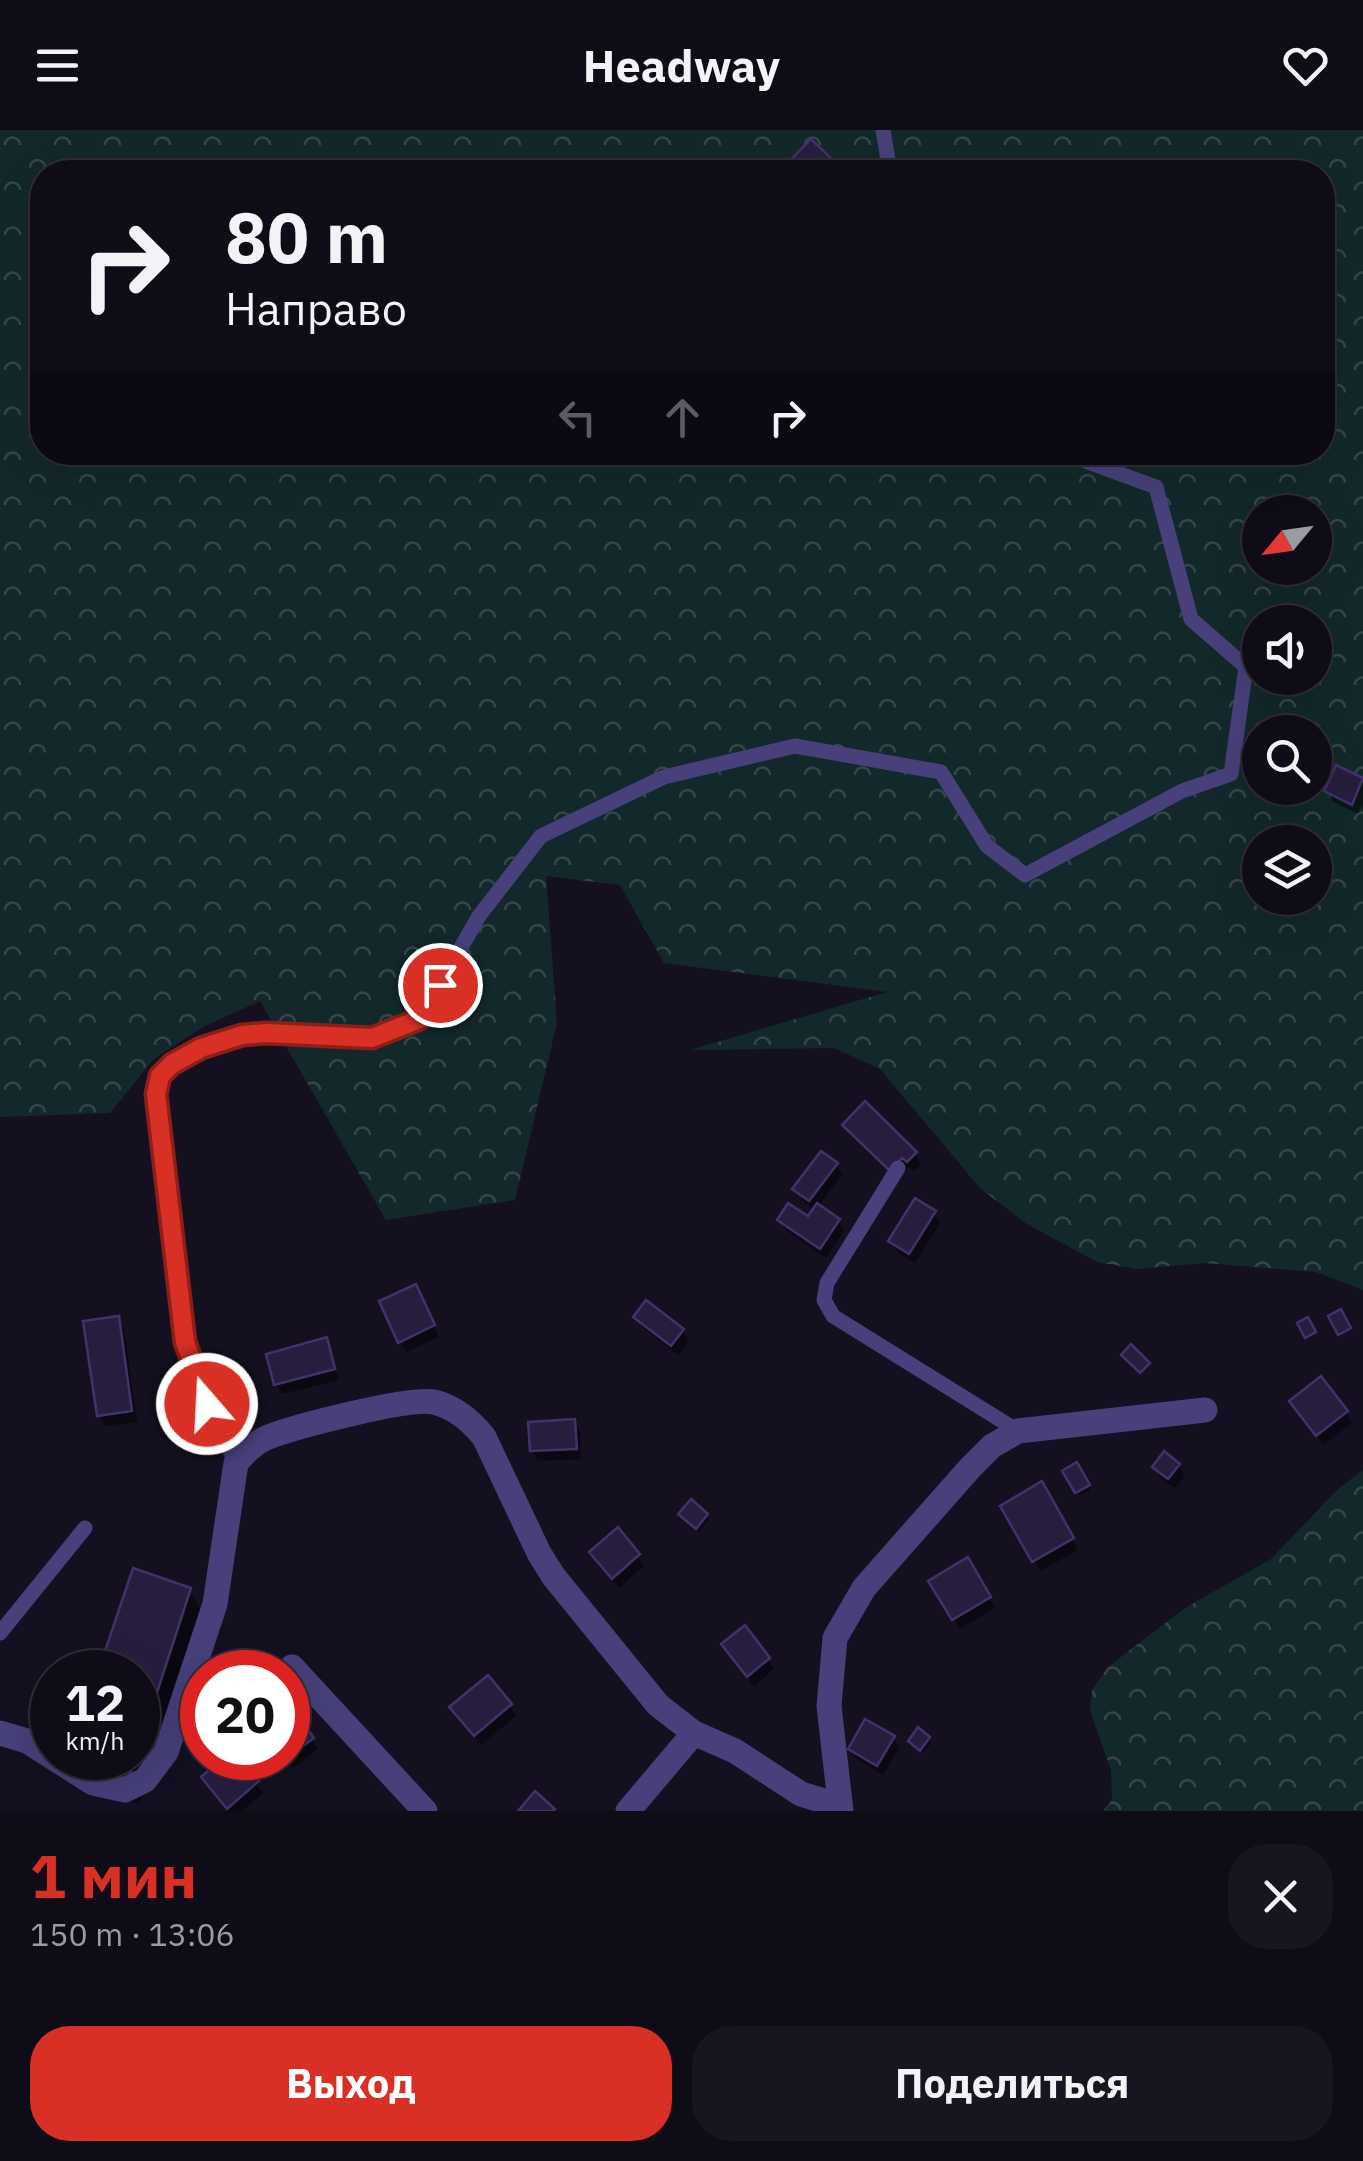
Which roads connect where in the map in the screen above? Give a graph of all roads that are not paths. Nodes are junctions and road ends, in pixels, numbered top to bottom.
1 (883, 130) edge
2 (888, 160) edge
3 (1095, 465) edge
4 (898, 1168) dead end
5 (1205, 1410) dead end
6 (1018, 1432) junction
7 (236, 1463) junction
8 (85, 1528) dead end
9 (0, 1633) edge
10 (310, 1686) edge
11 (0, 1733) edge
12 (694, 1733) junction
13 (840, 1809) edge
14 (425, 1811) edge
15 (628, 1811) edge

1 - 2 lane
3 - 7 lane
4 - 6 lane
5 - 6 street
6 - 13 street
7 - 11 street
7 - 12 street
8 - 9 lane
10 - 14 street
12 - 13 street
12 - 15 street

